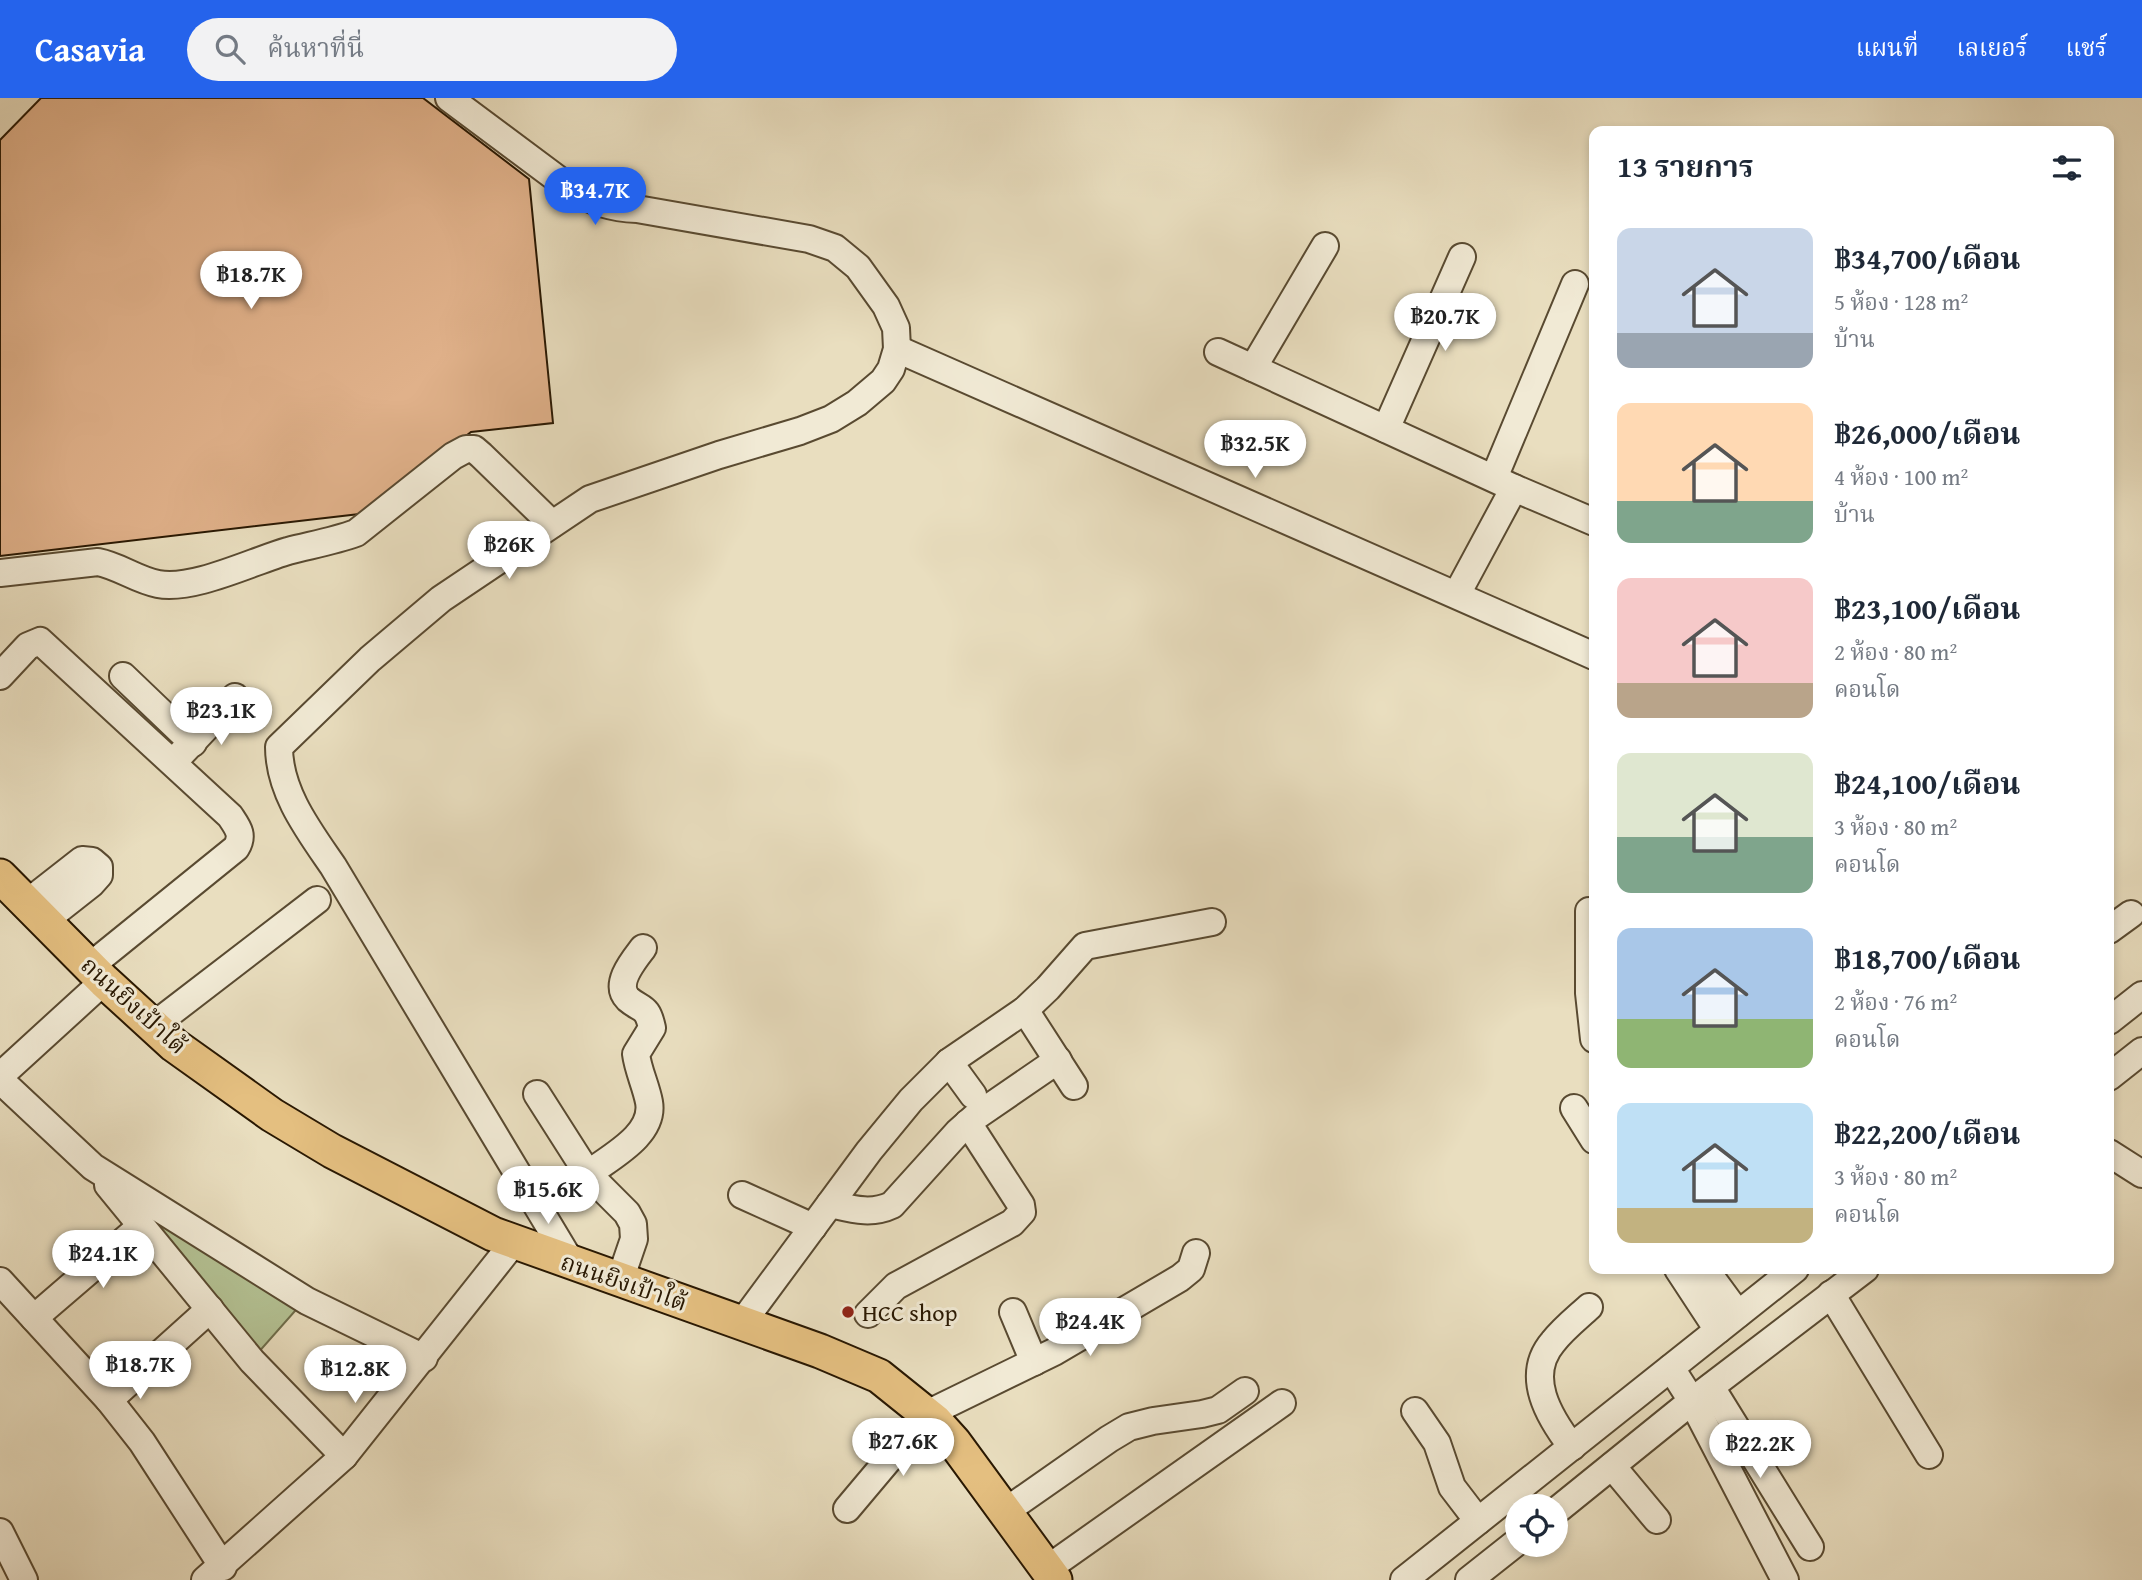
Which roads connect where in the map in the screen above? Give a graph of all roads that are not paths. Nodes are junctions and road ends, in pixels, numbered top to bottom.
1 (430, 98) edge
2 (449, 98) edge
3 (486, 137) junction
4 (1325, 246) dead end
5 (1462, 257) dead end
6 (1575, 285) dead end
7 (897, 349) junction
8 (1218, 352) dead end
9 (1253, 368) junction
10 (1386, 429) junction
11 (1504, 483) junction
12 (1589, 514) edge
13 (552, 524) junction
14 (0, 573) edge
15 (1457, 594) junction
16 (1589, 654) edge
17 (0, 676) edge
18 (124, 676) dead end
19 (236, 697) dead end
20 (193, 743) junction
21 (172, 762) junction
22 (0, 876) edge
23 (317, 900) dead end
24 (1589, 911) dead end
25 (2131, 914) dead end
26 (1212, 922) dead end
27 (2114, 926) edge
28 (643, 948) dead end
29 (97, 974) junction
30 (1589, 993) edge
31 (2142, 995) edge
32 (1025, 1010) junction
33 (2114, 1017) edge
34 (153, 1026) junction
35 (2142, 1051) edge
36 (1058, 1060) junction
37 (949, 1062) junction
38 (2114, 1073) edge
39 (0, 1078) edge
40 (1074, 1086) dead end
41 (537, 1094) dead end
42 (973, 1095) dead end
43 (1574, 1108) dead end
44 (968, 1123) junction
45 (1589, 1132) edge
46 (2114, 1156) edge
47 (93, 1167) junction
48 (588, 1174) junction
49 (2142, 1174) edge
50 (742, 1195) dead end
51 (830, 1204) junction
52 (141, 1226) junction
53 (813, 1227) junction
54 (514, 1242) junction
55 (1196, 1253) dead end
56 (572, 1264) junction
57 (1683, 1274) edge
58 (1707, 1274) edge
59 (1789, 1274) edge
60 (1858, 1274) edge
61 (0, 1280) edge
62 (621, 1280) junction
63 (1831, 1294) junction
64 (1589, 1307) dead end
65 (210, 1309) junction
66 (1013, 1312) dead end
67 (868, 1314) dead end
68 (34, 1318) junction
69 (1728, 1322) junction
70 (741, 1323) junction
71 (424, 1358) junction
72 (1034, 1362) junction
73 (1687, 1384) junction
74 (1245, 1391) dead end
75 (109, 1400) junction
76 (1282, 1403) dead end
77 (1415, 1411) dead end
78 (931, 1418) junction
79 (1572, 1447) junction
80 (1929, 1455) dead end
81 (345, 1456) junction
82 (1612, 1465) junction
83 (1568, 1501) edge
84 (847, 1509) dead end
85 (1006, 1511) junction
86 (1657, 1520) dead end
87 (1478, 1521) junction
88 (0, 1532) edge
89 (1811, 1546) dead end
90 (1505, 1552) edge
91 (214, 1573) edge
92 (1051, 1574) edge
93 (1781, 1578) edge
94 (24, 1580) edge
95 (1404, 1580) edge
96 (1469, 1580) edge

1 - 3 street
2 - 3 street
3 - 7 street
4 - 9 street
5 - 10 street
6 - 11 street
7 - 13 street
7 - 15 street
8 - 9 street
9 - 10 street
10 - 11 street
11 - 12 street
11 - 15 street
13 - 14 street
13 - 56 street
15 - 16 street
17 - 21 street
18 - 20 street
19 - 20 street
20 - 21 street
21 - 29 street
22 - 29 main road, ถนนยิงเป้าใต้
23 - 34 street
24 - 30 street
25 - 27 street
26 - 32 street
28 - 48 street
29 - 34 main road, ถนนยิงเป้าใต้
29 - 39 street
31 - 33 street
32 - 36 street
32 - 37 street
34 - 54 main road, ถนนยิงเป้าใต้
35 - 38 street
36 - 40 street
36 - 44 street
37 - 42 street
37 - 51 street
39 - 47 street
41 - 48 street
43 - 45 street
44 - 51 street
44 - 67 street
46 - 49 street
47 - 52 street
47 - 71 street
48 - 62 street
50 - 53 street
51 - 53 street
52 - 65 street
52 - 68 street
53 - 70 street
54 - 56 main road, ถนนยิงเป้าใต้
54 - 71 street
55 - 72 street
56 - 62 main road, ถนนยิงเป้าใต้
57 - 69 street
58 - 69 street
59 - 69 street
60 - 63 street
61 - 68 street
62 - 70 main road, ถนนยิงเป้าใต้
63 - 73 street
63 - 80 street
64 - 79 street
65 - 75 street
65 - 81 street
66 - 72 street
68 - 75 street
69 - 73 street
70 - 78 main road, ถนนยิงเป้าใต้
71 - 81 street
72 - 78 street
73 - 79 street
73 - 82 street
73 - 89 street
73 - 93 street
74 - 85 street
75 - 91 street
76 - 92 street
77 - 87 street
78 - 84 street
78 - 85 main road, ถนนยิงเป้าใต้
79 - 87 street
81 - 91 street
82 - 83 street
82 - 86 street
85 - 92 main road, ถนนยิงเป้าใต้
87 - 95 street
88 - 94 street
90 - 96 street

